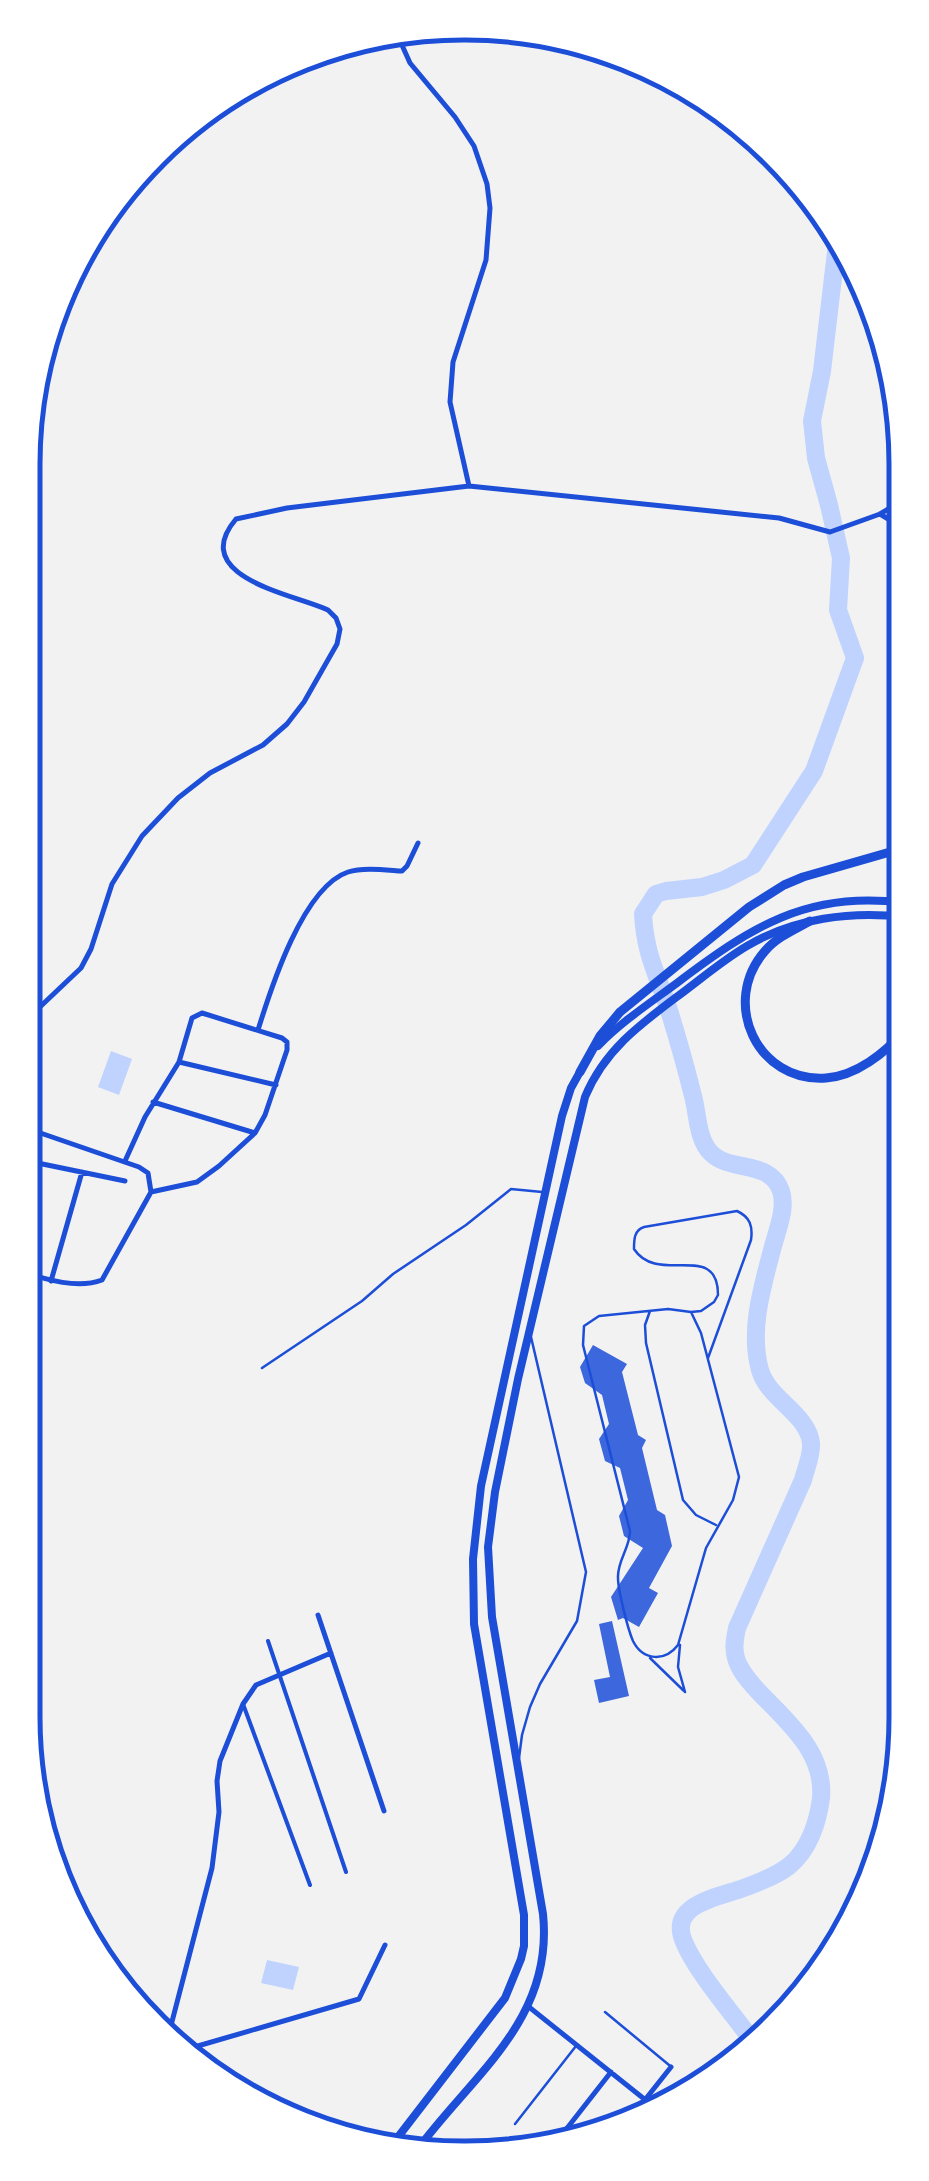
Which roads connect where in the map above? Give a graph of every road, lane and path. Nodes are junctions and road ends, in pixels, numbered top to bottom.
1 (402, 45) edge
2 (468, 486) junction
3 (889, 509) edge
4 (880, 514) junction
5 (889, 519) edge
6 (418, 843) dead end
7 (889, 852) edge
8 (889, 901) edge
9 (889, 916) edge
10 (810, 921) junction
11 (40, 1006) edge
12 (258, 1030) junction
13 (889, 1045) edge
14 (180, 1062) junction
15 (580, 1072) junction
16 (276, 1085) junction
17 (153, 1102) junction
18 (40, 1133) edge
19 (255, 1133) junction
20 (125, 1161) junction
21 (40, 1163) edge
22 (82, 1172) junction
23 (125, 1182) dead end
24 (151, 1192) junction
25 (546, 1192) junction
26 (40, 1278) edge
27 (51, 1281) junction
28 (650, 1310) junction
29 (691, 1312) junction
30 (530, 1331) junction
31 (708, 1358) junction
32 (262, 1368) dead end
33 (717, 1525) junction
34 (318, 1615) dead end
35 (681, 1636) junction
36 (268, 1641) dead end
37 (331, 1653) junction
38 (648, 1656) junction
39 (280, 1676) junction
40 (243, 1704) junction
41 (518, 1769) junction
42 (384, 1812) dead end
43 (346, 1872) dead end
44 (310, 1885) dead end
45 (385, 1944) dead end
46 (529, 2006) junction
47 (605, 2012) dead end
48 (172, 2024) edge
49 (577, 2045) junction
50 (197, 2046) edge
51 (671, 2067) joint
52 (611, 2072) junction
53 (646, 2100) joint
54 (516, 2124) dead end
55 (567, 2129) edge
56 (399, 2136) edge
57 (425, 2139) edge

1 - 2 street
2 - 4 street
2 - 11 street
3 - 4 street
4 - 5 street
6 - 12 street
7 - 15 highway
8 - 15 main road
9 - 10 main road
10 - 13 highway
10 - 30 main road
12 - 14 street
12 - 16 street
14 - 16 street
14 - 17 street
15 - 25 main road
16 - 19 street
17 - 19 street
17 - 20 street
18 - 20 street
19 - 24 street
20 - 24 street
21 - 22 street
22 - 23 street
22 - 27 street
24 - 27 street
25 - 32 lane
25 - 56 main road
26 - 27 street
28 - 29 lane
28 - 33 lane
28 - 38 lane
29 - 31 lane
29 - 31 lane
30 - 41 main road
30 - 41 lane
31 - 33 lane
33 - 35 lane
34 - 37 street
35 - 38 lane
35 - 38 lane
36 - 39 street
37 - 39 street
37 - 42 street
39 - 40 street
39 - 43 street
40 - 44 street
40 - 48 street
41 - 46 main road
45 - 50 street
46 - 49 street
46 - 57 main road
47 - 51 lane
49 - 52 street
49 - 54 lane
51 - 53 street
52 - 53 street
52 - 55 street

